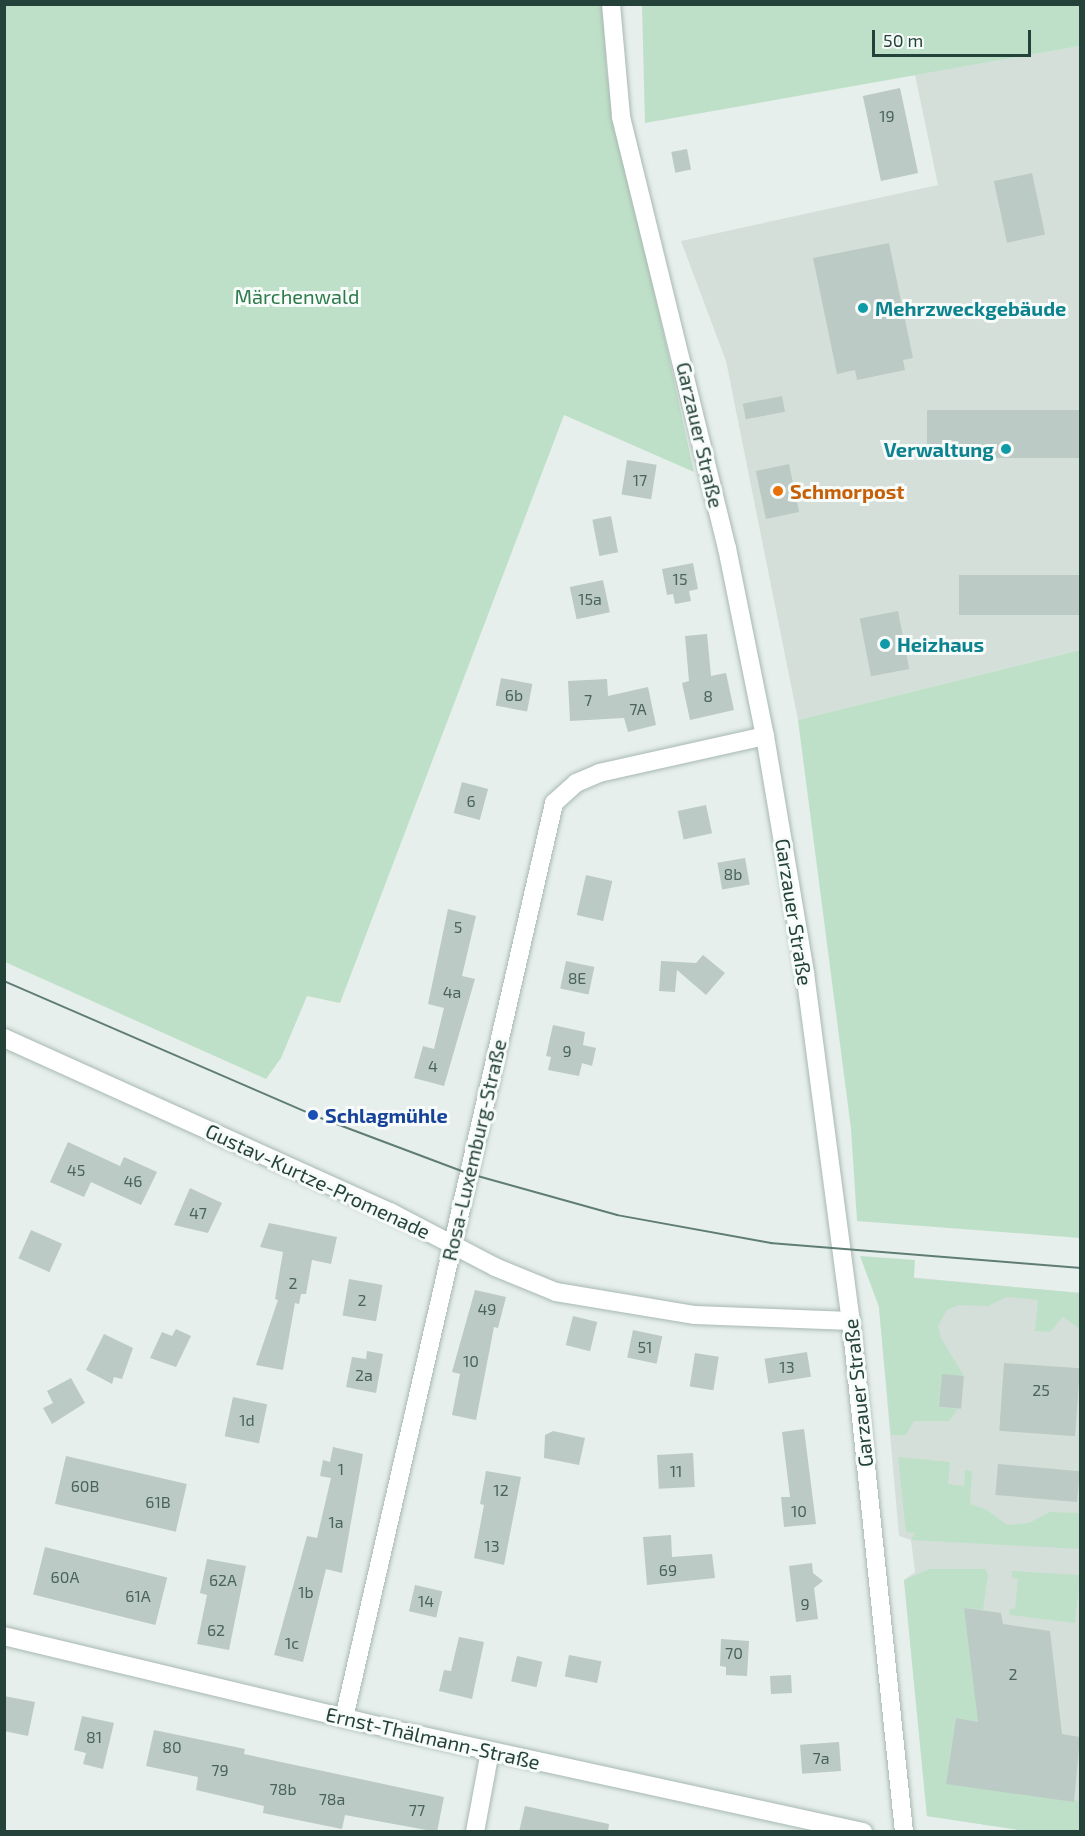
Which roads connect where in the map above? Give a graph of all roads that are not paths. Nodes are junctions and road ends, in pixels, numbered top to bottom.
1 (611, 4) edge
2 (765, 736) junction
3 (4, 1038) edge
4 (453, 1244) junction
5 (851, 1321) junction
6 (4, 1636) edge
7 (344, 1718) junction
8 (490, 1751) junction
9 (475, 1832) edge
10 (863, 1832) edge
11 (904, 1832) edge

1 - 2 street, Garzauer Straße
2 - 4 street, Rosa-Luxemburg-Straße
2 - 5 street, Garzauer Straße
3 - 4 street, Gustav-Kurtze-Promenade
4 - 5 street, Gustav-Kurtze-Promenade
4 - 7 street, Rosa-Luxemburg-Straße
5 - 11 street, Garzauer Straße
6 - 7 street, Ernst-Thälmann-Straße
7 - 8 street, Ernst-Thälmann-Straße
8 - 9 street
8 - 10 street, Ernst-Thälmann-Straße

